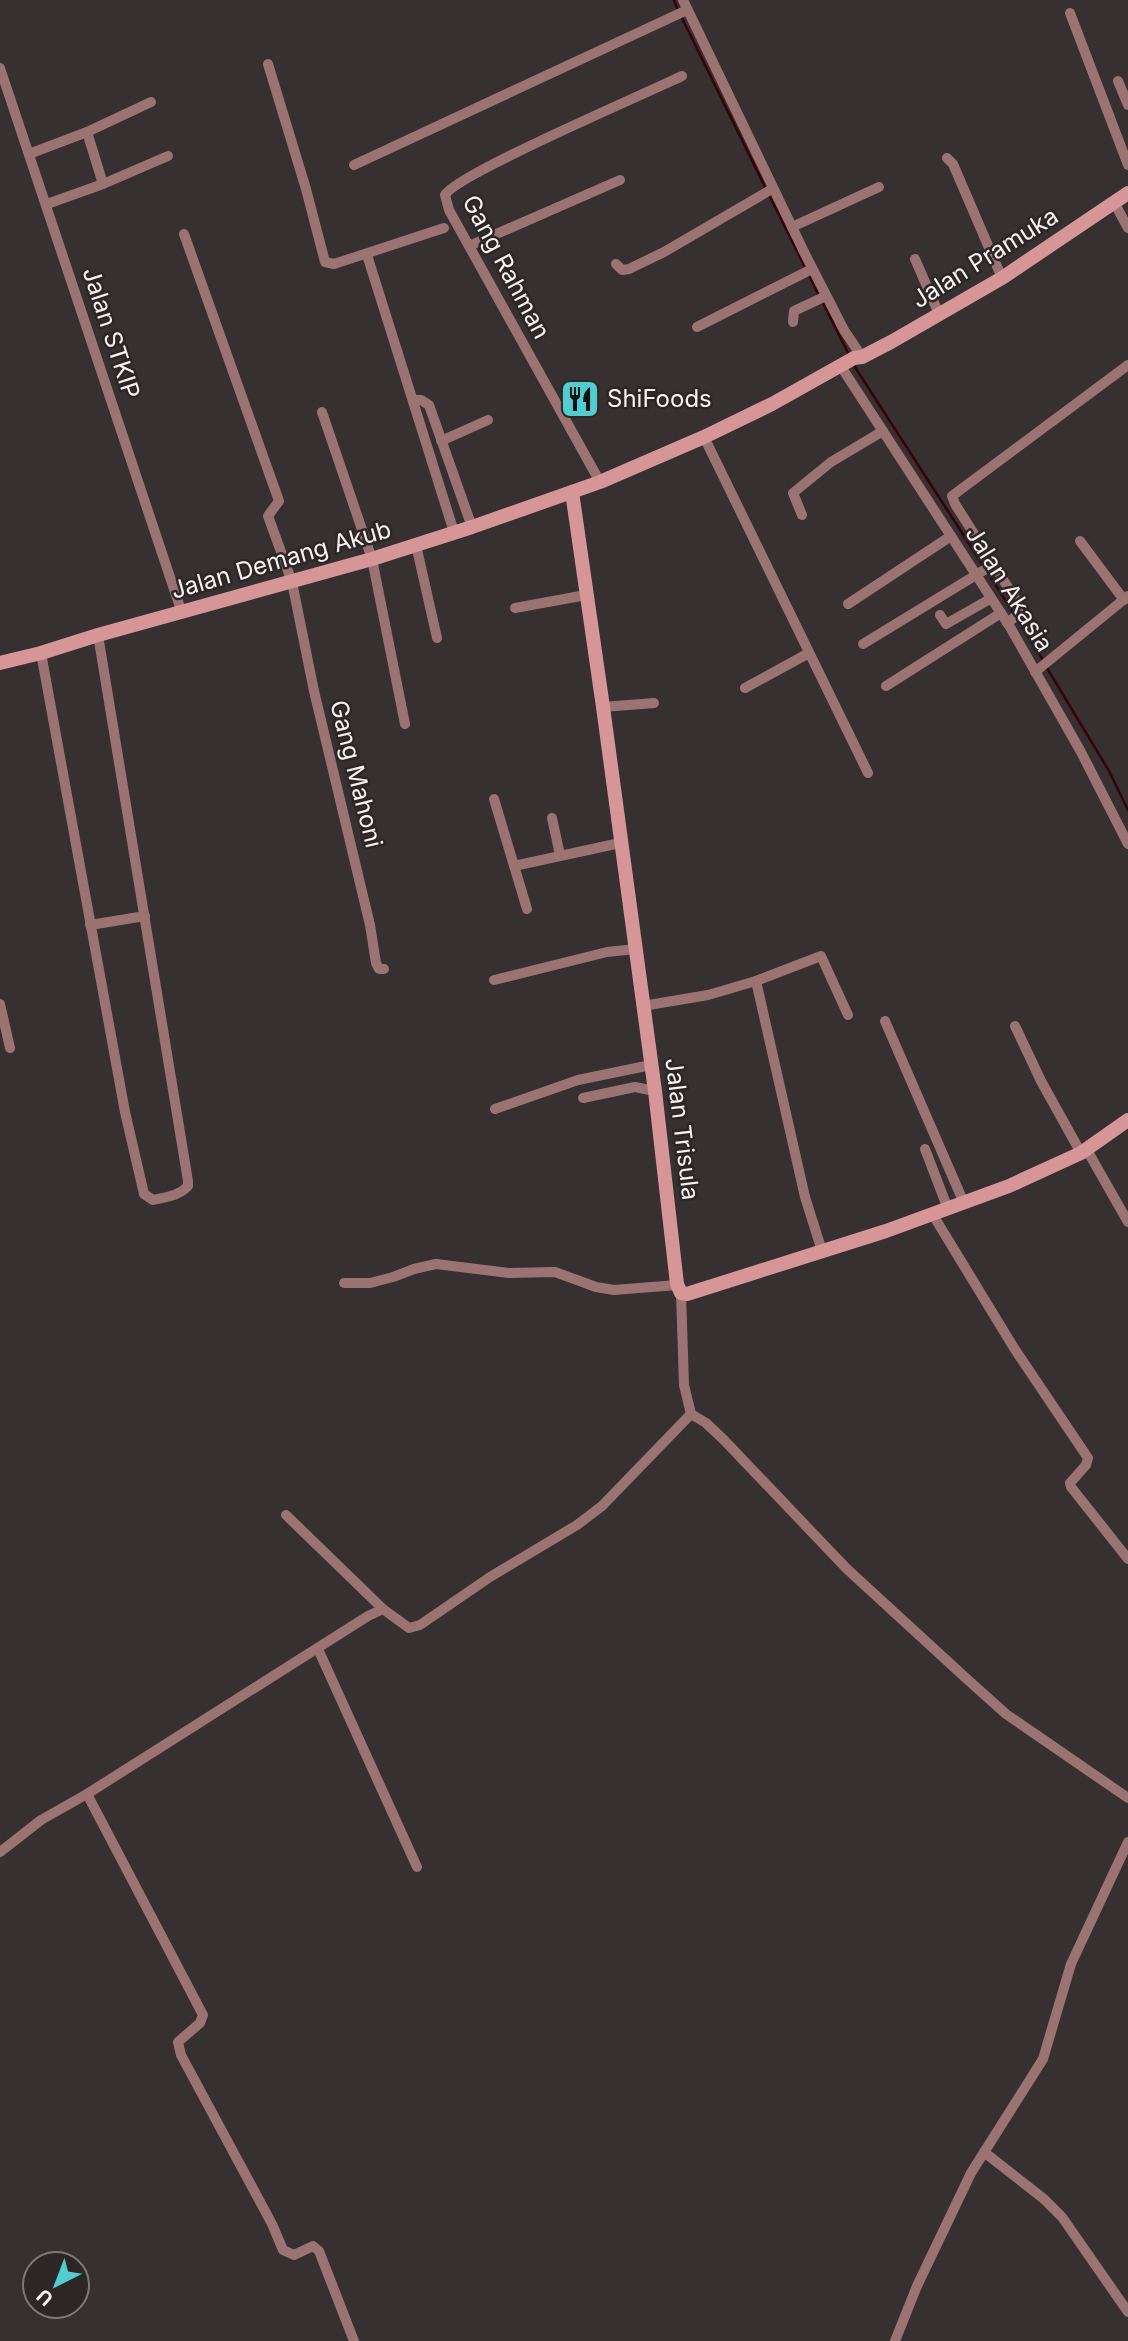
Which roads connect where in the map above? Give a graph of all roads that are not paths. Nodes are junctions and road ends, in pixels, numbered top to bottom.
1 (682, 8) edge
2 (1070, 13) dead end
3 (268, 64) dead end
4 (0, 68) edge
5 (682, 76) dead end
6 (1118, 81) dead end
7 (151, 102) dead end
8 (1128, 105) edge
9 (87, 132) junction
10 (29, 154) junction
11 (169, 156) dead end
12 (947, 158) dead end
13 (354, 165) dead end
14 (1128, 165) edge
15 (620, 180) dead end
16 (103, 184) junction
17 (879, 187) dead end
18 (767, 191) junction
19 (1128, 193) edge
20 (47, 204) junction
21 (1115, 204) junction
22 (792, 227) junction
23 (444, 228) dead end
24 (1128, 228) edge
25 (184, 234) dead end
26 (469, 246) junction
27 (367, 254) junction
28 (915, 259) dead end
29 (615, 264) dead end
30 (806, 272) junction
31 (1002, 278) junction
32 (820, 298) junction
33 (939, 314) junction
34 (793, 322) dead end
35 (697, 327) dead end
36 (850, 361) junction
37 (1128, 366) edge
38 (413, 400) junction
39 (322, 412) dead end
40 (488, 420) dead end
41 (883, 431) junction
42 (704, 437) junction
43 (442, 441) junction
44 (600, 482) junction
45 (572, 492) junction
46 (802, 515) dead end
47 (472, 527) junction
48 (454, 532) junction
49 (951, 536) junction
50 (1080, 541) dead end
51 (416, 545) junction
52 (372, 559) junction
53 (993, 564) junction
54 (977, 575) junction
55 (292, 582) junction
56 (586, 595) junction
57 (990, 598) junction
58 (1126, 598) edge
59 (848, 604) dead end
60 (515, 608) dead end
61 (173, 615) junction
62 (940, 615) dead end
63 (1006, 619) junction
64 (98, 635) junction
65 (436, 638) dead end
66 (863, 644) dead end
67 (41, 653) junction
68 (809, 653) junction
69 (0, 663) edge
70 (1040, 669) junction
71 (886, 686) dead end
72 (745, 688) dead end
73 (654, 703) dead end
74 (603, 707) junction
75 (405, 724) dead end
76 (868, 773) dead end
77 (494, 799) dead end
78 (552, 818) dead end
79 (621, 843) junction
80 (1128, 844) edge
81 (560, 855) junction
82 (514, 866) junction
83 (527, 909) dead end
84 (145, 916) junction
85 (90, 925) junction
86 (636, 949) junction
87 (384, 969) dead end
88 (495, 980) dead end
89 (756, 981) junction
90 (0, 1004) edge
91 (643, 1006) junction
92 (848, 1015) dead end
93 (885, 1021) dead end
94 (1015, 1027) dead end
95 (10, 1048) dead end
96 (651, 1065) junction
97 (655, 1091) junction
98 (583, 1098) dead end
99 (495, 1110) dead end
100 (1128, 1121) edge
101 (925, 1149) dead end
102 (1084, 1152) junction
103 (964, 1203) junction
104 (948, 1209) junction
105 (933, 1214) junction
106 (1128, 1222) edge
107 (822, 1251) junction
108 (344, 1283) dead end
109 (679, 1289) junction
110 (691, 1414) junction
111 (286, 1515) dead end
112 (1128, 1559) edge
113 (377, 1612) junction
114 (318, 1649) junction
115 (87, 1794) junction
116 (1128, 1798) edge
117 (1128, 1842) edge
118 (0, 1852) edge
119 (417, 1867) dead end
120 (984, 2152) junction
121 (1128, 2312) edge
122 (896, 2339) edge
123 (354, 2341) edge

1 - 13 street
1 - 18 street, Jalan Akasia
2 - 14 street
3 - 27 street
4 - 10 street, Jalan STKIP
5 - 26 street, Gang Rahman
6 - 8 street
7 - 9 street
9 - 10 street
9 - 16 street
10 - 20 street, Jalan STKIP
11 - 16 street
12 - 31 street
15 - 26 street
16 - 20 street
17 - 22 street
18 - 22 street, Jalan Akasia
18 - 29 street
19 - 21 street, Jalan Pramuka
20 - 61 street, Jalan STKIP
21 - 24 street
21 - 31 street, Jalan Pramuka
22 - 30 street, Jalan Akasia
23 - 27 street
25 - 55 street, Gang Mahoni
26 - 44 street, Gang Rahman
27 - 38 street
28 - 33 street
30 - 32 street, Jalan Akasia
30 - 35 street
31 - 33 street, Jalan Pramuka
32 - 34 street
32 - 36 street, Jalan Akasia
33 - 36 street, Jalan Pramuka
36 - 41 street, Jalan Akasia
36 - 42 street, Jalan Pramuka
37 - 53 street
38 - 43 street
38 - 48 street
39 - 52 street
40 - 43 street
41 - 46 street
41 - 49 street, Jalan Akasia
42 - 44 street, Jalan Pramuka
42 - 68 street
43 - 47 street
44 - 45 street, Jalan Pramuka
45 - 47 street, Jalan Demang Akub
45 - 56 street, Jalan Trisula
47 - 48 street, Jalan Demang Akub
48 - 51 street, Jalan Demang Akub
49 - 54 street, Jalan Akasia
49 - 59 street
50 - 58 street
51 - 52 street, Jalan Demang Akub
51 - 65 street
52 - 55 street, Jalan Demang Akub
52 - 75 street
53 - 54 street
53 - 63 street
54 - 57 street, Jalan Akasia
54 - 66 street
55 - 61 street, Jalan Demang Akub
55 - 87 street, Gang Mahoni
56 - 60 street
56 - 74 street, Jalan Trisula
57 - 62 street
57 - 63 street, Jalan Akasia
58 - 70 street
61 - 64 street, Jalan Demang Akub
63 - 70 street, Jalan Akasia
63 - 71 street
64 - 67 street, Jalan Demang Akub
64 - 84 street
67 - 69 street, Jalan Demang Akub
67 - 85 street
68 - 72 street
68 - 76 street
70 - 80 street, Jalan Akasia
73 - 74 street
74 - 79 street, Jalan Trisula
77 - 82 street
78 - 81 street
79 - 81 street
79 - 86 street, Jalan Trisula
81 - 82 street
82 - 83 street
84 - 85 street
84 - 85 street
86 - 88 street
86 - 91 street, Jalan Trisula
89 - 91 street
89 - 92 street
89 - 107 street
90 - 95 street
91 - 96 street, Jalan Trisula
93 - 103 street
94 - 102 street
96 - 97 street, Jalan Trisula
96 - 99 street
97 - 98 street
97 - 109 street, Jalan Trisula
100 - 102 street
101 - 104 street
102 - 103 street
102 - 106 street
103 - 104 street
104 - 105 street
105 - 107 street
105 - 112 street
107 - 109 street
108 - 109 street
109 - 110 street
110 - 113 street
110 - 116 street
111 - 113 street
113 - 114 street
114 - 115 street
114 - 119 street
115 - 118 street
115 - 123 street
117 - 120 street
120 - 121 street
120 - 122 street

